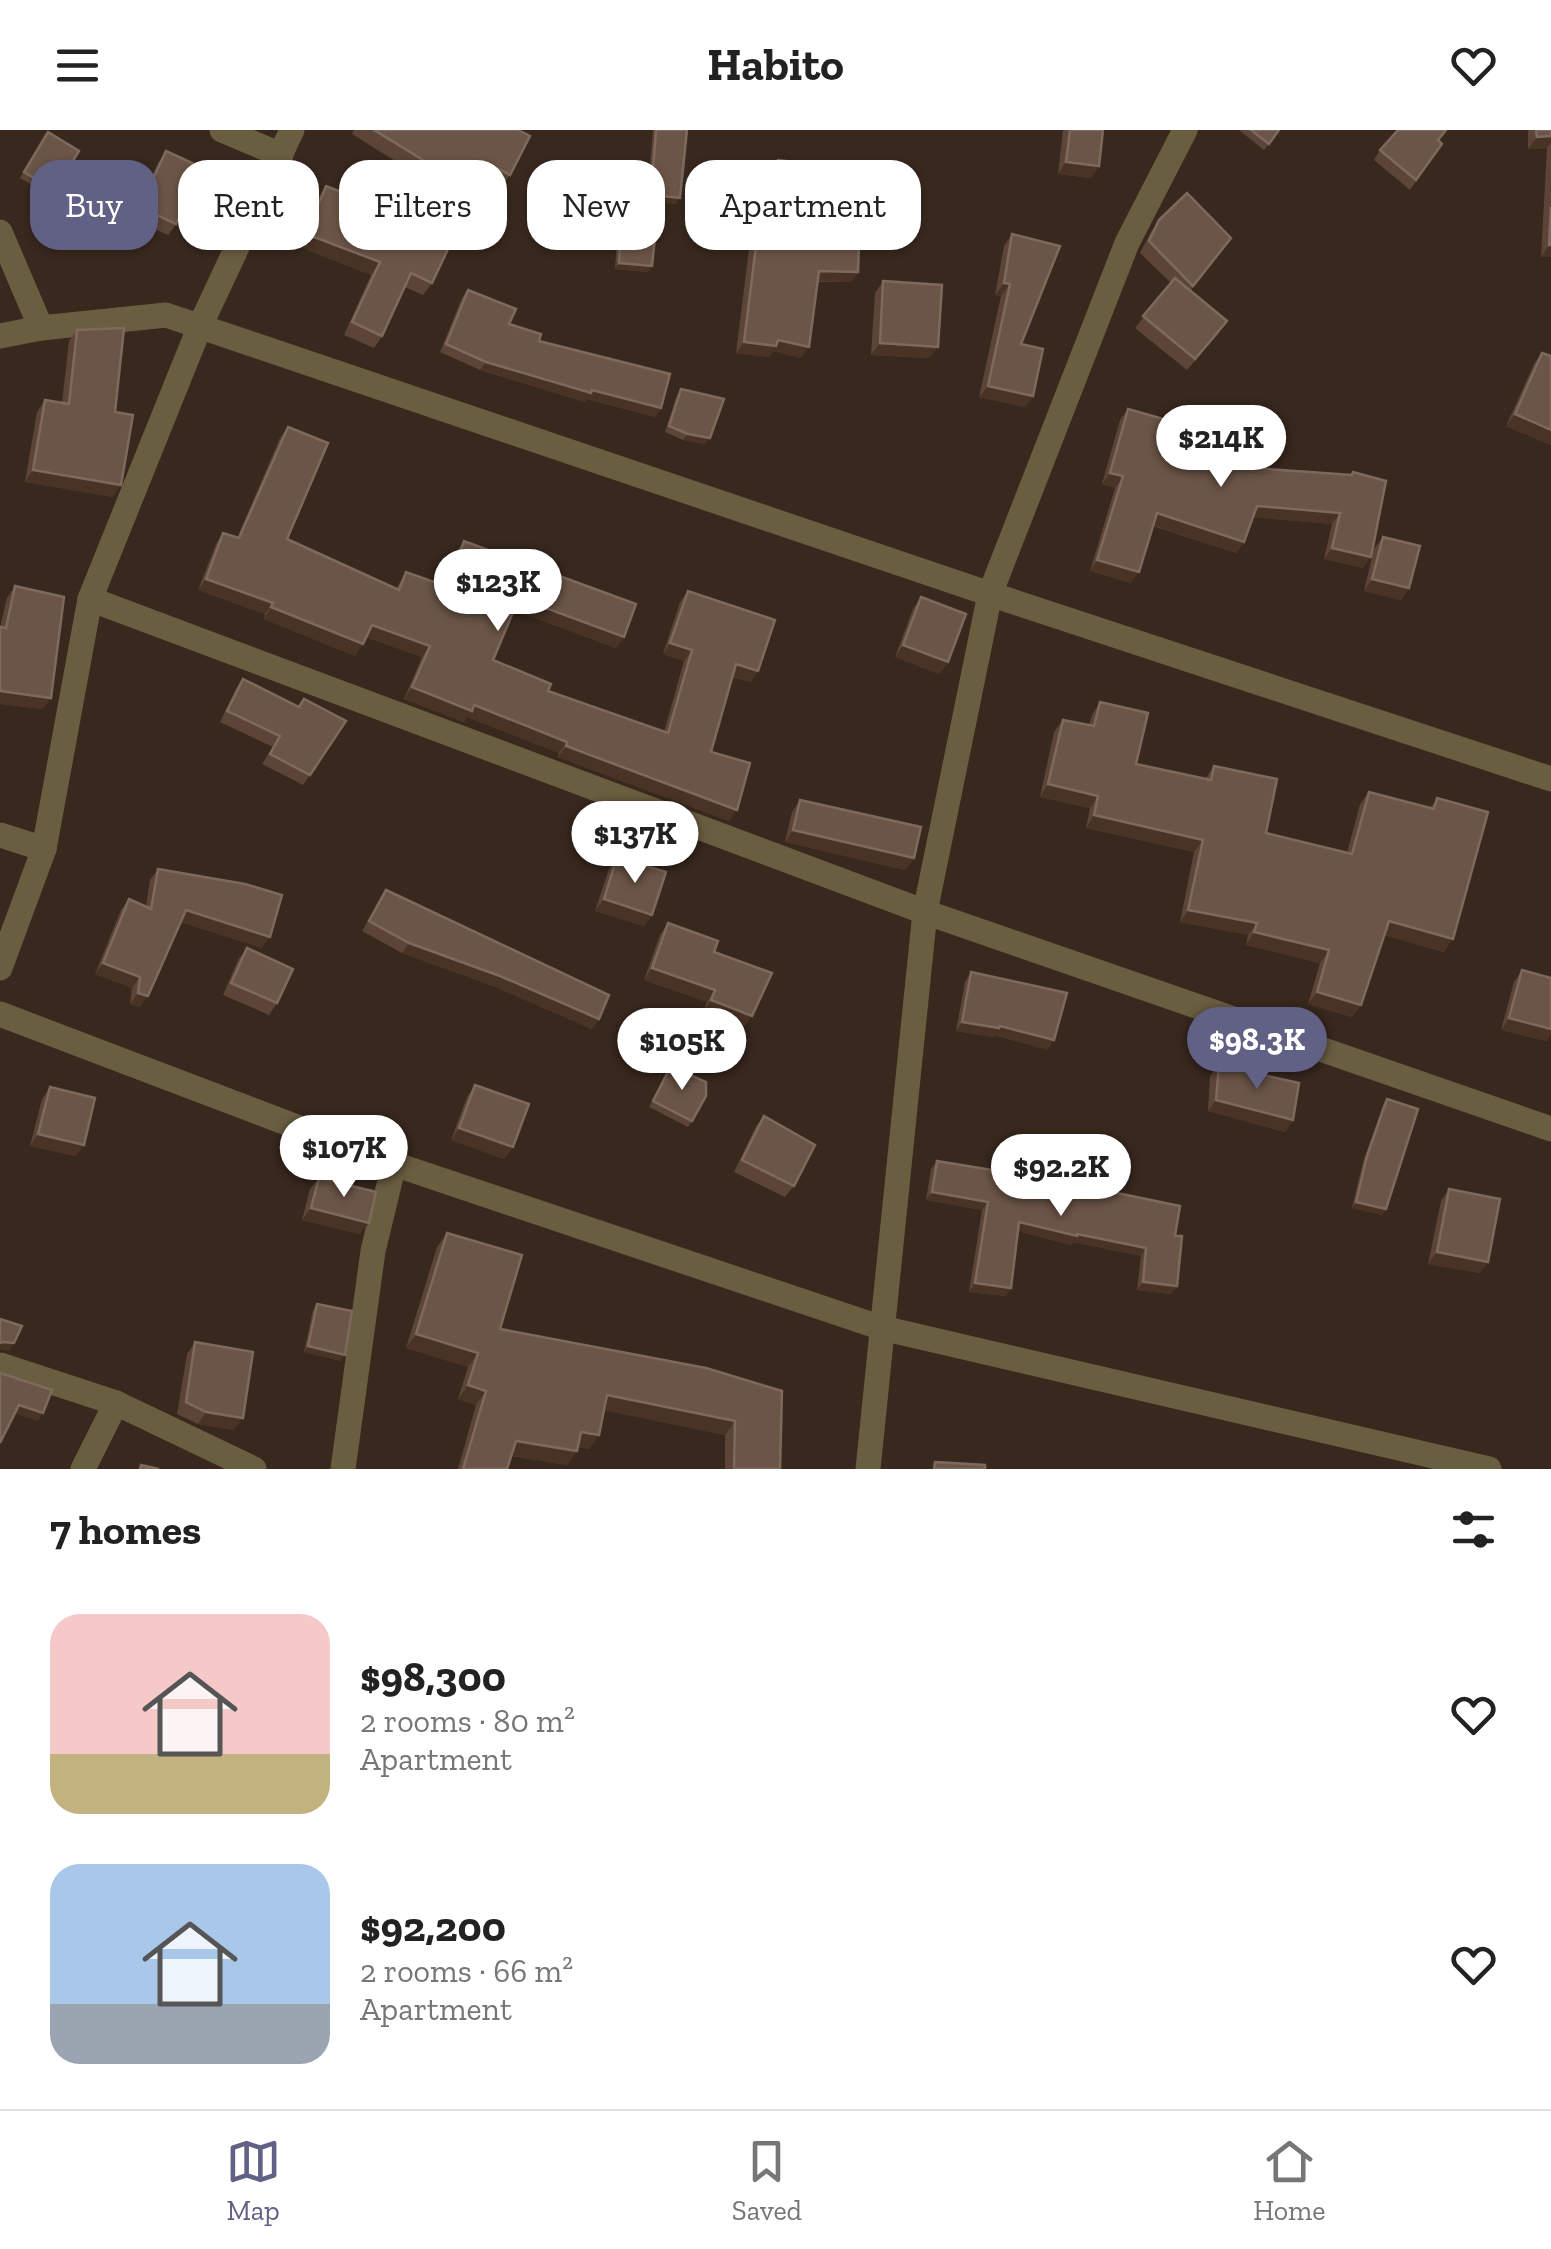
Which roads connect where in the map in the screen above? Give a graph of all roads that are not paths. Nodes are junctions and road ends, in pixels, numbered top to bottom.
1 (222, 130) edge
2 (292, 130) edge
3 (1185, 130) edge
4 (281, 155) junction
5 (0, 232) edge
6 (200, 326) junction
7 (41, 328) junction
8 (0, 336) edge
9 (990, 594) junction
10 (90, 599) junction
11 (1551, 779) edge
12 (0, 834) edge
13 (44, 848) junction
14 (925, 912) junction
15 (0, 968) edge
16 (0, 1014) edge
17 (1551, 1129) edge
18 (394, 1164) junction
19 (882, 1328) junction
20 (0, 1364) edge
21 (116, 1402) junction
22 (84, 1469) edge
23 (254, 1469) edge
24 (344, 1469) edge
25 (868, 1469) edge
26 (1489, 1469) edge

1 - 4 street
2 - 4 street
3 - 9 street
4 - 6 street
5 - 7 street
6 - 7 street
6 - 9 street
6 - 10 street
7 - 8 street
9 - 11 street
9 - 14 street
10 - 13 street
10 - 14 street
12 - 13 street
13 - 15 street
14 - 17 street
14 - 19 street
16 - 18 street
18 - 19 street
18 - 24 street
19 - 25 street
19 - 26 street
20 - 21 street
21 - 22 street
21 - 23 street

